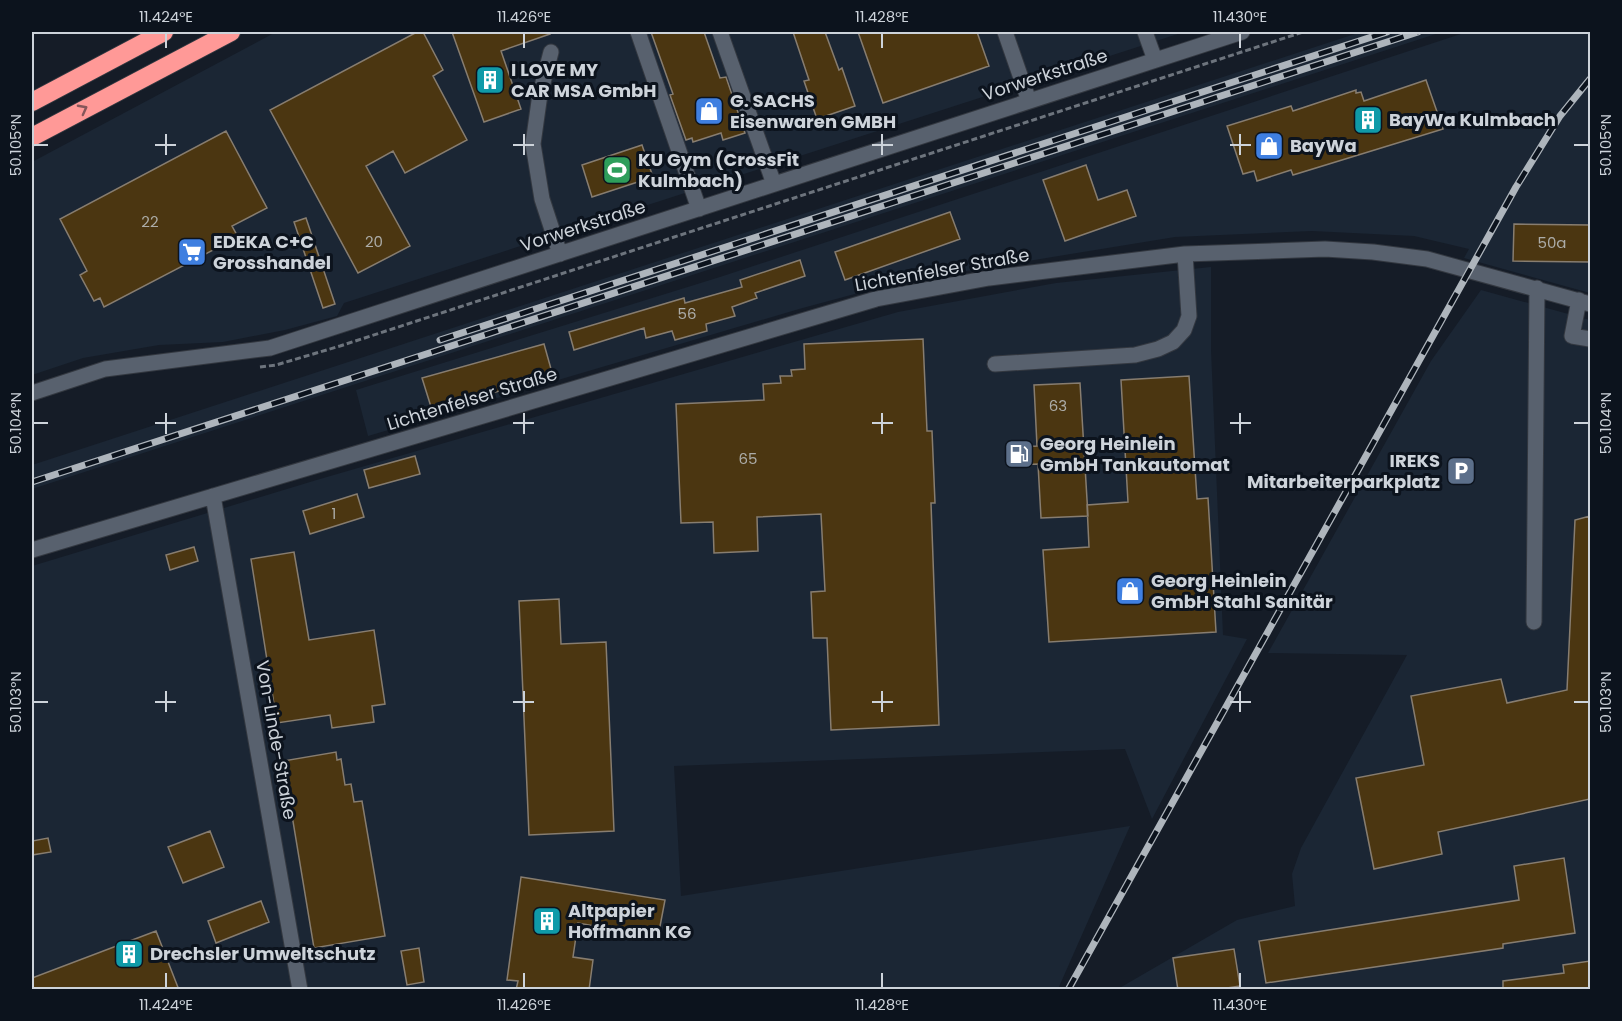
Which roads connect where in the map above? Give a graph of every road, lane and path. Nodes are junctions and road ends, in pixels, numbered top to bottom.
1 (164, 32) edge
2 (231, 32) edge
3 (638, 32) edge
4 (720, 32) edge
5 (1005, 32) edge
6 (1145, 32) edge
7 (1242, 32) edge
8 (551, 52) dead end
9 (1155, 60) junction
10 (1029, 101) junction
11 (32, 102) edge
12 (32, 137) edge
13 (774, 184) junction
14 (699, 209) junction
15 (560, 254) junction
16 (1185, 254) junction
17 (1537, 288) junction
18 (1585, 302) edge
19 (1590, 339) edge
20 (995, 364) dead end
21 (32, 393) edge
22 (213, 496) junction
23 (32, 550) edge
24 (1534, 622) dead end
25 (300, 990) edge

1 - 11 highway
12 -> 2 highway
3 - 14 street
4 - 13 street
5 - 10 street
6 - 9 street
7 - 9 street, Vorwerkstraße
8 - 15 street
9 - 10 street, Vorwerkstraße
10 - 13 street, Vorwerkstraße
13 - 14 street, Vorwerkstraße
14 - 15 street, Vorwerkstraße
15 - 21 street, Vorwerkstraße
16 - 17 street, Lichtenfelser Straße
16 - 20 street
16 - 22 street, Lichtenfelser Straße
17 - 18 street, Lichtenfelser Straße
17 - 24 street
18 - 19 street
22 - 23 street, Lichtenfelser Straße
22 - 25 street, Von-Linde-Straße

